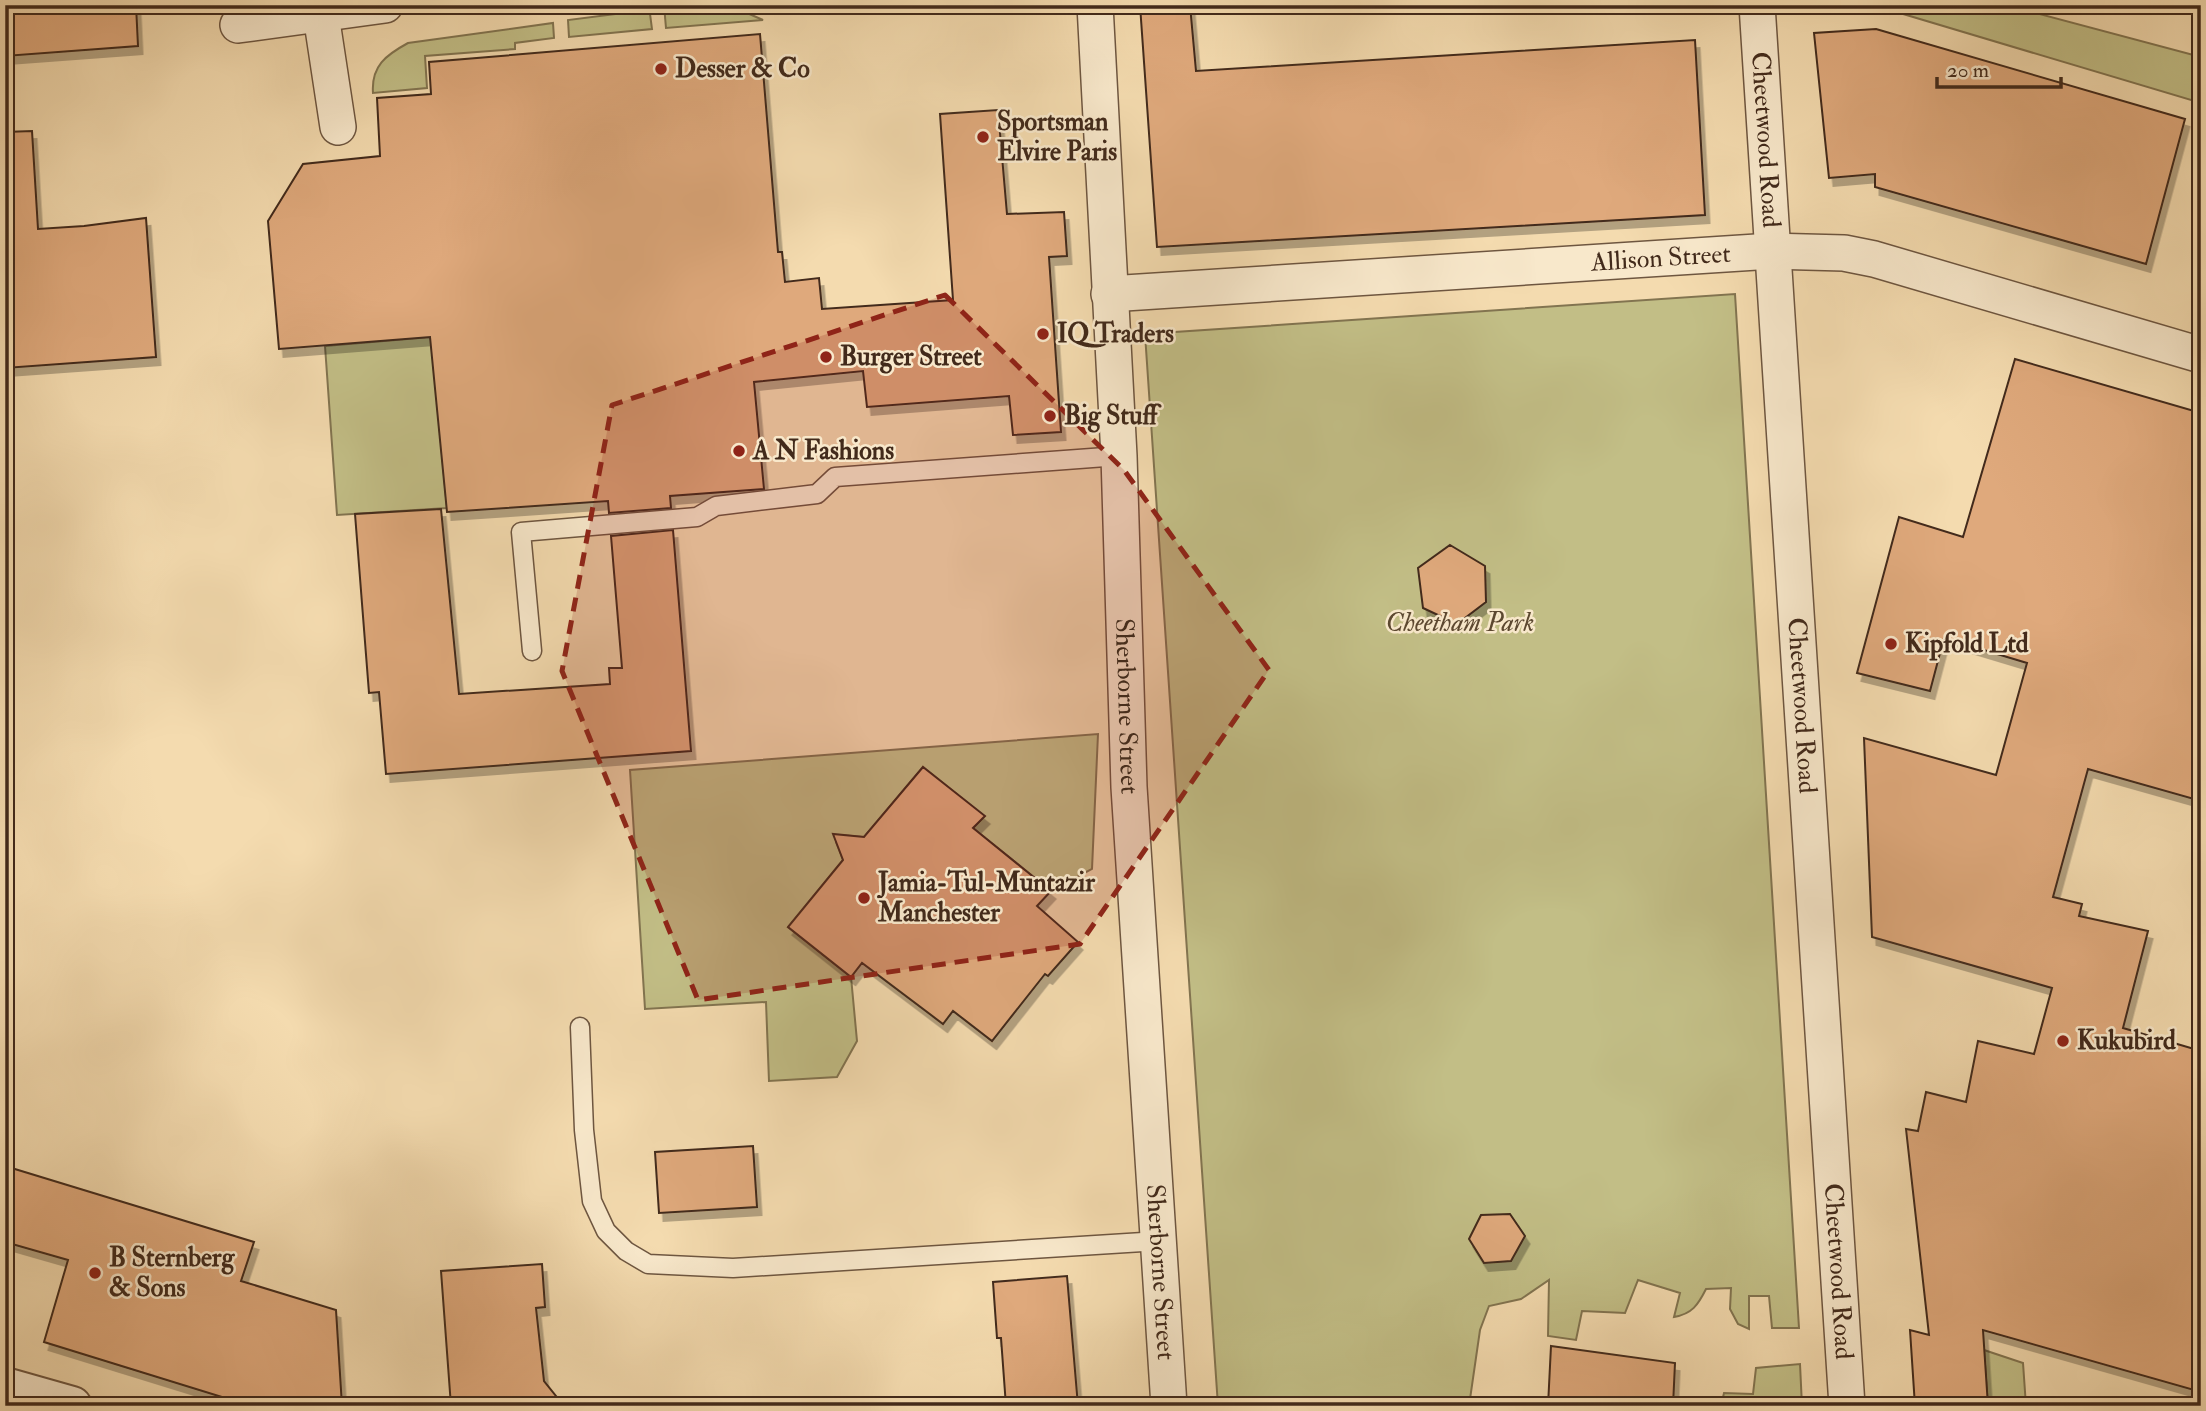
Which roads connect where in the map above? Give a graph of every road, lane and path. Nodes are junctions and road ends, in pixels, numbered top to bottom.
1 (385, 5) edge
2 (1095, 5) edge
3 (1757, 5) edge
4 (321, 15) junction
5 (238, 25) dead end
6 (338, 127) dead end
7 (1772, 251) junction
8 (1108, 294) junction
9 (2201, 355) edge
10 (1119, 456) junction
11 (532, 651) dead end
12 (580, 1027) dead end
13 (1159, 1241) junction
14 (5, 1387) edge
15 (72, 1406) edge
16 (1169, 1406) edge
17 (1847, 1406) edge

1 - 4 street
2 - 8 street, Sherborne Street
3 - 7 street, Cheetwood Road
4 - 5 street
4 - 6 street
7 - 8 street, Allison Street
7 - 9 street, Allison Street
7 - 17 street, Cheetwood Road
8 - 10 street, Sherborne Street
10 - 11 lane
10 - 13 street, Sherborne Street
12 - 13 lane
13 - 16 street, Sherborne Street
14 - 15 street

